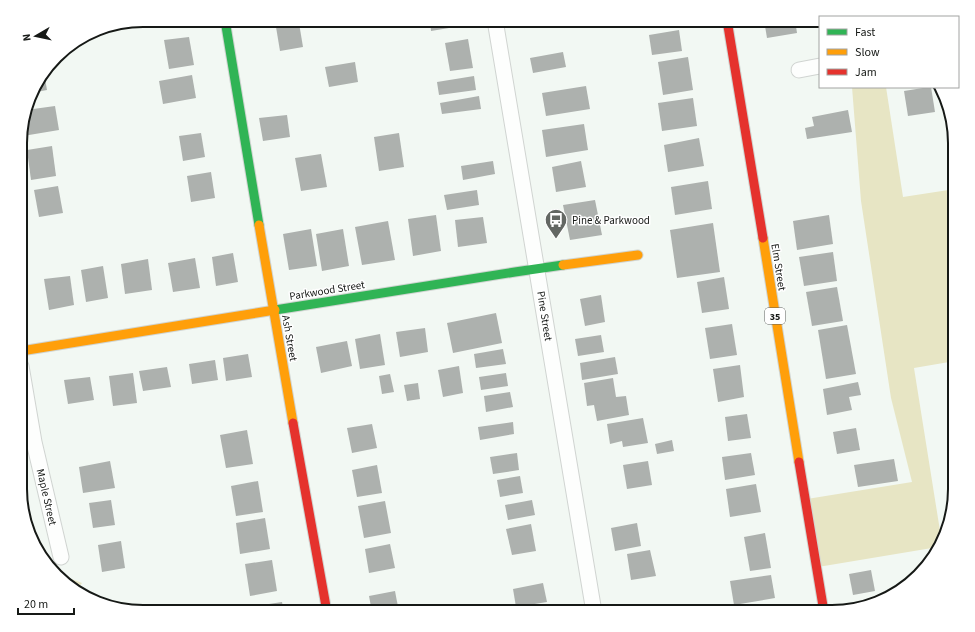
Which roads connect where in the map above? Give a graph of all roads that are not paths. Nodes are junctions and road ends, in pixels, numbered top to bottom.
1 (226, 27) edge
2 (496, 27) edge
3 (728, 27) edge
4 (819, 66) edge
5 (799, 70) dead end
6 (638, 255) dead end
7 (537, 269) junction
8 (273, 311) junction
9 (27, 350) edge
10 (27, 401) edge
11 (61, 557) dead end
12 (326, 605) edge
13 (593, 605) edge
14 (823, 605) edge

1 - 8 street, Ash Street
2 - 7 street, Pine Street
3 - 14 street, Elm Street / 35
4 - 5 street
6 - 7 street, Parkwood Street
7 - 8 street, Parkwood Street
7 - 13 street, Pine Street
8 - 9 street, Parkwood Street
8 - 12 street, Ash Street
10 - 11 street, Maple Street

